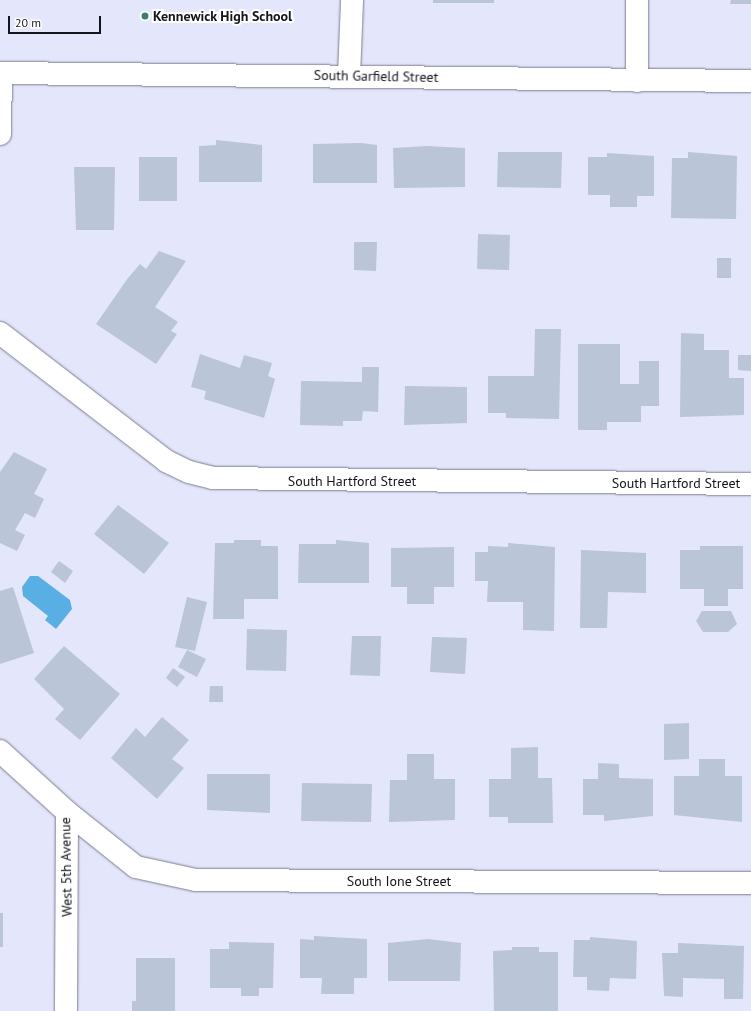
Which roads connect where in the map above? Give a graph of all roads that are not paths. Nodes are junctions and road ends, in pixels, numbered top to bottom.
1 (352, 0) edge
2 (637, 0) edge
3 (0, 73) edge
4 (349, 76) junction
5 (637, 80) junction
6 (751, 81) edge
7 (0, 134) edge
8 (0, 333) edge
9 (751, 484) edge
10 (0, 752) edge
11 (67, 812) junction
12 (751, 883) edge
13 (66, 1011) edge

1 - 4 street
2 - 5 street
3 - 4 street, South Garfield Street
3 - 7 street
4 - 5 street, South Garfield Street
5 - 6 street, South Garfield Street
8 - 9 street, South Hartford Street
10 - 11 street, West 5th Avenue
11 - 12 street, South Ione Street
11 - 13 street, West 5th Avenue

